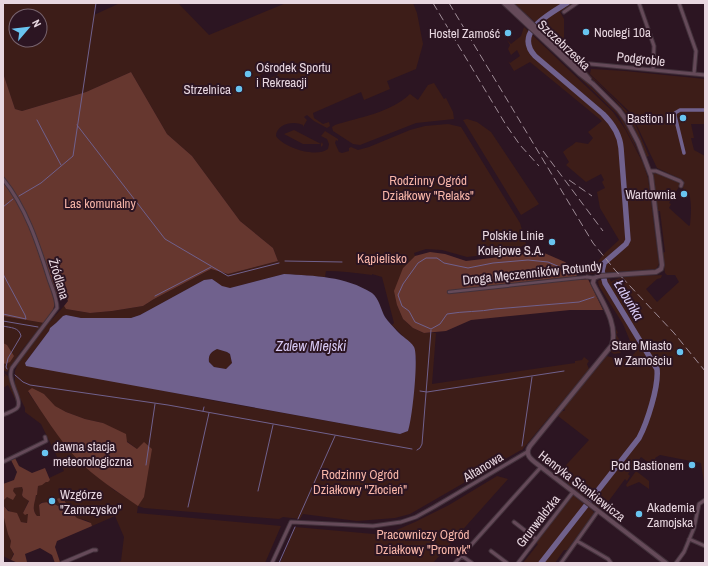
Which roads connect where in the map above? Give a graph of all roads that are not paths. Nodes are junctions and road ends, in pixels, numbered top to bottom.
1 (504, 3) edge
2 (510, 3) edge
3 (577, 3) edge
4 (638, 3) edge
5 (678, 3) edge
6 (564, 12) dead end
7 (528, 22) junction
8 (575, 67) junction
9 (653, 70) junction
10 (694, 74) junction
11 (705, 75) edge
12 (650, 170) junction
13 (3, 179) edge
14 (681, 186) dead end
15 (587, 277) joint
16 (594, 278) junction
17 (449, 292) dead end
18 (3, 415) edge
19 (45, 437) dead end
20 (527, 452) junction
21 (3, 462) edge
22 (541, 467) junction
23 (573, 492) junction
24 (705, 500) edge
25 (598, 511) junction
26 (514, 522) dead end
27 (536, 539) junction
28 (690, 539) junction
29 (577, 541) junction
30 (705, 546) edge
31 (96, 550) dead end
32 (491, 551) dead end
33 (462, 556) junction
34 (62, 563) edge
35 (272, 563) edge
36 (455, 563) edge
37 (472, 563) edge
38 (507, 563) edge
39 (518, 563) edge
40 (561, 563) edge
41 (611, 563) edge
42 (666, 563) edge
43 (676, 563) edge

1 - 7 street, Szczebrzeska
2 - 7 street, Szczebrzeska
3 - 6 street
4 - 9 street
5 - 10 street
7 - 8 street, Szczebrzeska
8 - 9 street, Podgroble
8 - 12 street, Szczebrzeska
9 - 10 street, Podgroble
10 - 11 street, Podgroble
12 - 14 street
12 - 16 street, Droga Męczenników Rotundy
13 - 18 street, Źródlana
15 - 16 street, Droga Męczenników Rotundy
15 - 17 street, Droga Męczenników Rotundy
16 - 20 street, Altanowa
19 - 21 street
20 - 22 street, Henryka Sienkiewicza
20 - 35 street, Altanowa
22 - 23 street, Henryka Sienkiewicza
22 - 33 street
23 - 25 street, Henryka Sienkiewicza
23 - 27 street, Grunwaldzka
24 - 28 street
25 - 29 street
25 - 42 street, Henryka Sienkiewicza
26 - 27 street
27 - 39 street, Grunwaldzka
28 - 30 street
28 - 43 street
29 - 40 street
29 - 41 street
31 - 34 street
32 - 38 street
33 - 36 street
33 - 37 street

